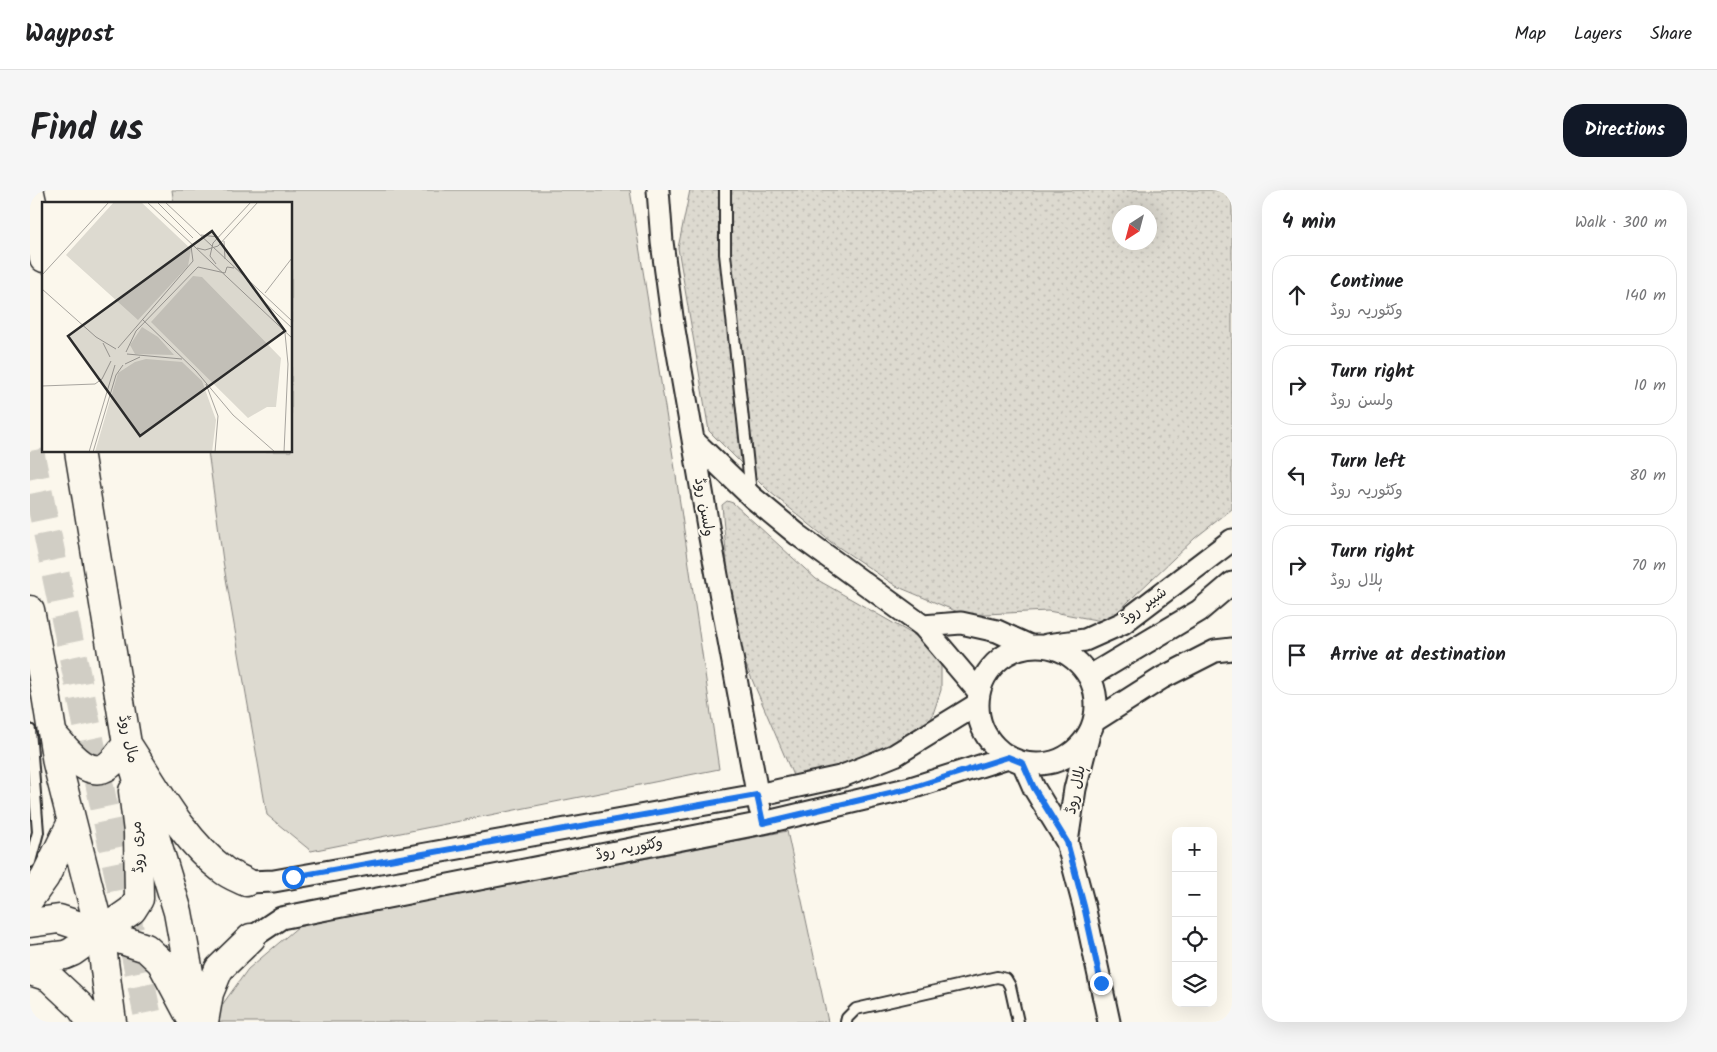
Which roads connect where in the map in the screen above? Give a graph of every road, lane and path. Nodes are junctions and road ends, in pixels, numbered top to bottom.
1 (658, 190) edge
2 (674, 190) edge
3 (725, 190) edge
4 (31, 193) edge
5 (662, 242) junction
6 (42, 248) edge
7 (693, 440) junction
8 (79, 452) edge
9 (752, 497) junction
10 (1232, 540) edge
11 (1232, 583) edge
12 (30, 610) edge
13 (923, 626) junction
14 (1037, 646) junction
15 (1232, 650) edge
16 (1090, 676) junction
17 (978, 698) junction
18 (1092, 729) junction
19 (41, 732) edge
20 (127, 744) junction
21 (1015, 760) junction
22 (757, 795) junction
23 (72, 822) junction
24 (763, 823) junction
25 (1067, 842) junction
26 (30, 862) edge
27 (246, 882) joint
28 (30, 898) edge
29 (30, 923) edge
30 (100, 932) junction
31 (252, 938) joint
32 (30, 959) edge
33 (30, 971) edge
34 (91, 1022) edge
35 (112, 1022) edge
36 (192, 1022) edge
37 (198, 1022) edge
38 (204, 1022) edge
39 (846, 1022) edge
40 (1018, 1022) edge
41 (1109, 1022) edge

1 - 5 street, ولسن روڈ
2 - 5 street
3 - 9 lane
4 - 6 main road
5 - 7 street, ولسن روڈ
7 - 9 street
7 - 22 street, ولسن روڈ
8 - 20 main road, مال روڈ
9 - 13 street
10 - 14 street, شبیر روڈ
11 - 16 street, شبیر روڈ
12 - 19 main road
13 - 14 street
13 - 17 street
14 - 16 street
14 - 17 street
15 - 18 street
16 - 18 street
17 - 21 street
17 - 22 street, وکٹوریہ روڈ
18 - 21 street
18 - 25 street, ہلال روڈ
19 - 20 main road
19 - 23 main road
19 - 26 lane
20 - 27 main road
20 - 30 main road, مری روڈ
20 - 37 main road, مال روڈ
21 - 24 street, وکٹوریہ روڈ
21 - 25 street, ہلال روڈ
22 - 24 street, ولسن روڈ
22 - 27 street, وکٹوریہ روڈ
23 - 28 main road
23 - 30 main road
24 - 31 street, وکٹوریہ روڈ
25 - 41 street, ہلال روڈ
29 - 30 main road
30 - 32 main road, مری روڈ
30 - 35 main road
30 - 36 main road
31 - 38 main road
33 - 34 main road
39 - 40 lane

